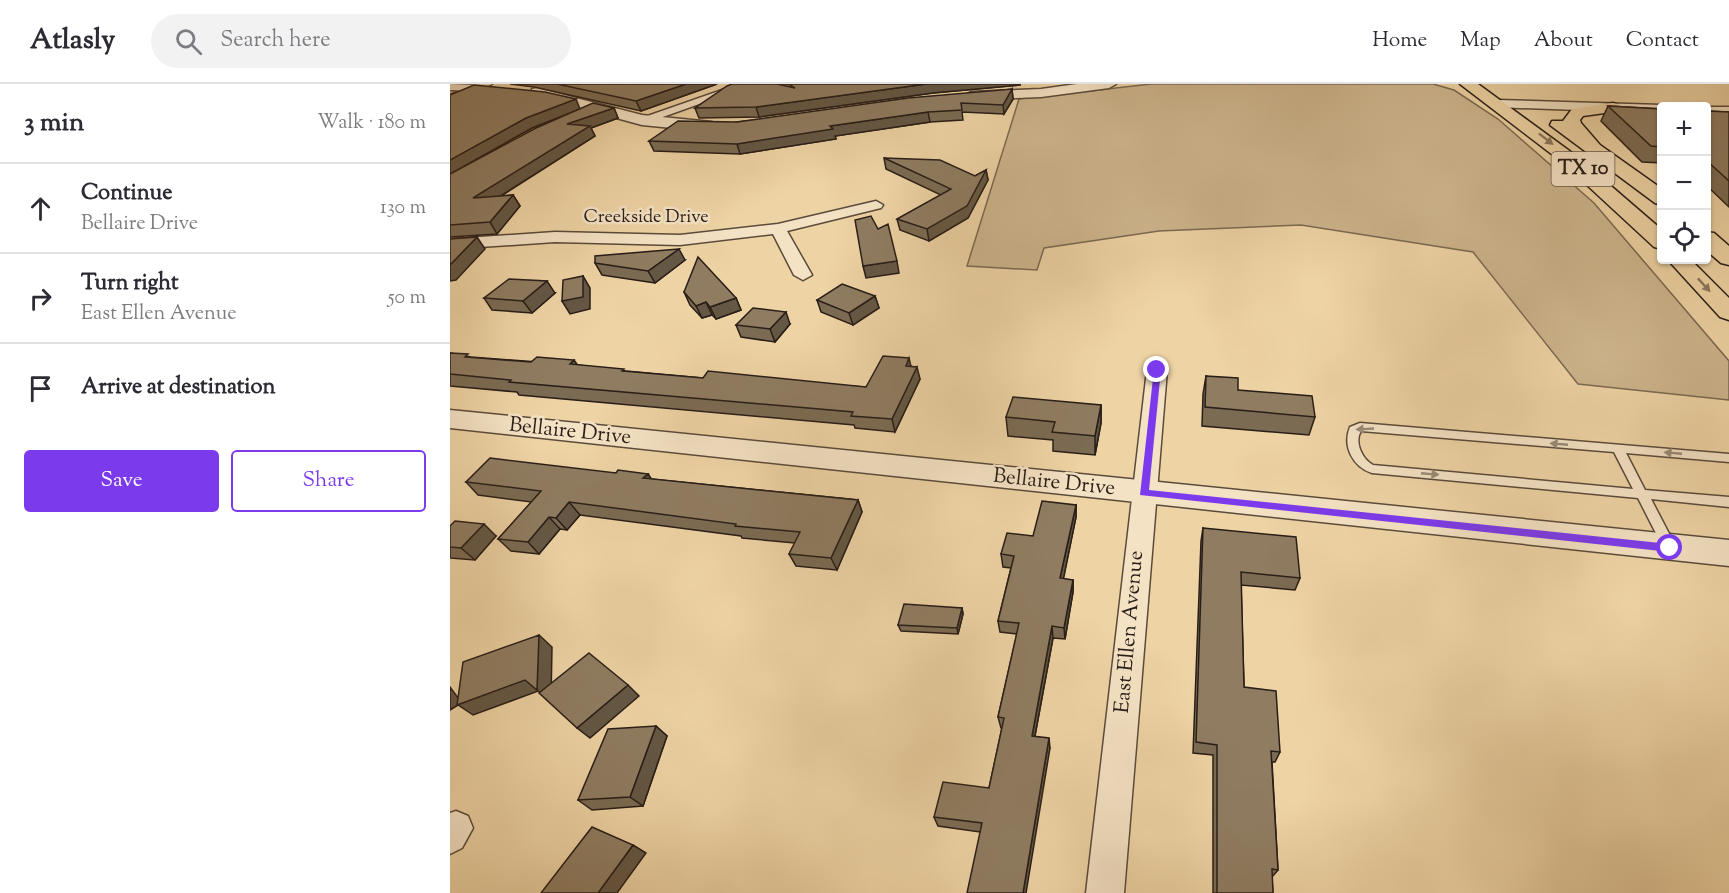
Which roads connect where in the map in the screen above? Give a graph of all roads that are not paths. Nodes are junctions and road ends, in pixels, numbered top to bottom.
1 (750, 84) edge
2 (1109, 84) edge
3 (1468, 84) edge
4 (1496, 84) edge
5 (450, 87) edge
6 (487, 87) edge
7 (519, 90) edge
8 (955, 97) edge
9 (450, 101) edge
10 (1498, 104) junction
11 (1528, 104) junction
12 (598, 108) junction
13 (1613, 108) junction
14 (1657, 109) edge
15 (1711, 111) edge
16 (1729, 111) edge
17 (577, 116) edge
18 (642, 120) junction
19 (730, 127) edge
20 (1617, 164) junction
21 (1657, 195) edge
22 (876, 205) dead end
23 (778, 229) junction
24 (1657, 237) edge
25 (607, 238) junction
26 (1711, 242) edge
27 (450, 244) edge
28 (585, 257) dead end
29 (1729, 258) edge
30 (1683, 264) edge
31 (803, 274) dead end
32 (1729, 312) edge
33 (1157, 370) dead end
34 (450, 419) edge
35 (1617, 448) junction
36 (1729, 458) edge
37 (1143, 493) junction
38 (1641, 493) junction
39 (1729, 502) edge
40 (1670, 548) junction
41 (1729, 553) edge
42 (1105, 893) edge

1 - 18 street
2 - 8 street
3 - 10 main road, TX 10
4 - 11 main road, TX 10
5 - 6 street
6 - 9 street
7 - 12 street
10 - 11 street
10 -> 24 main road, TX 10
11 - 13 street
11 - 20 main road, TX 10
12 - 17 street
12 - 18 street
13 - 14 street
13 - 20 main road
15 - 16 street
18 - 19 street
20 - 21 main road, TX 10
22 - 23 street, Creekside Drive
23 - 25 street, Creekside Drive
23 - 31 street
25 - 27 street, Creekside Drive
25 - 28 street
26 - 29 main road
30 -> 32 main road
33 - 37 street, East Ellen Avenue
34 - 37 street, Bellaire Drive
36 -> 35 lane
35 - 38 lane
35 -> 38 lane
37 - 40 street, Bellaire Drive
37 - 42 street, East Ellen Avenue
38 - 39 lane
38 - 40 lane
40 - 41 street, Bellaire Drive

